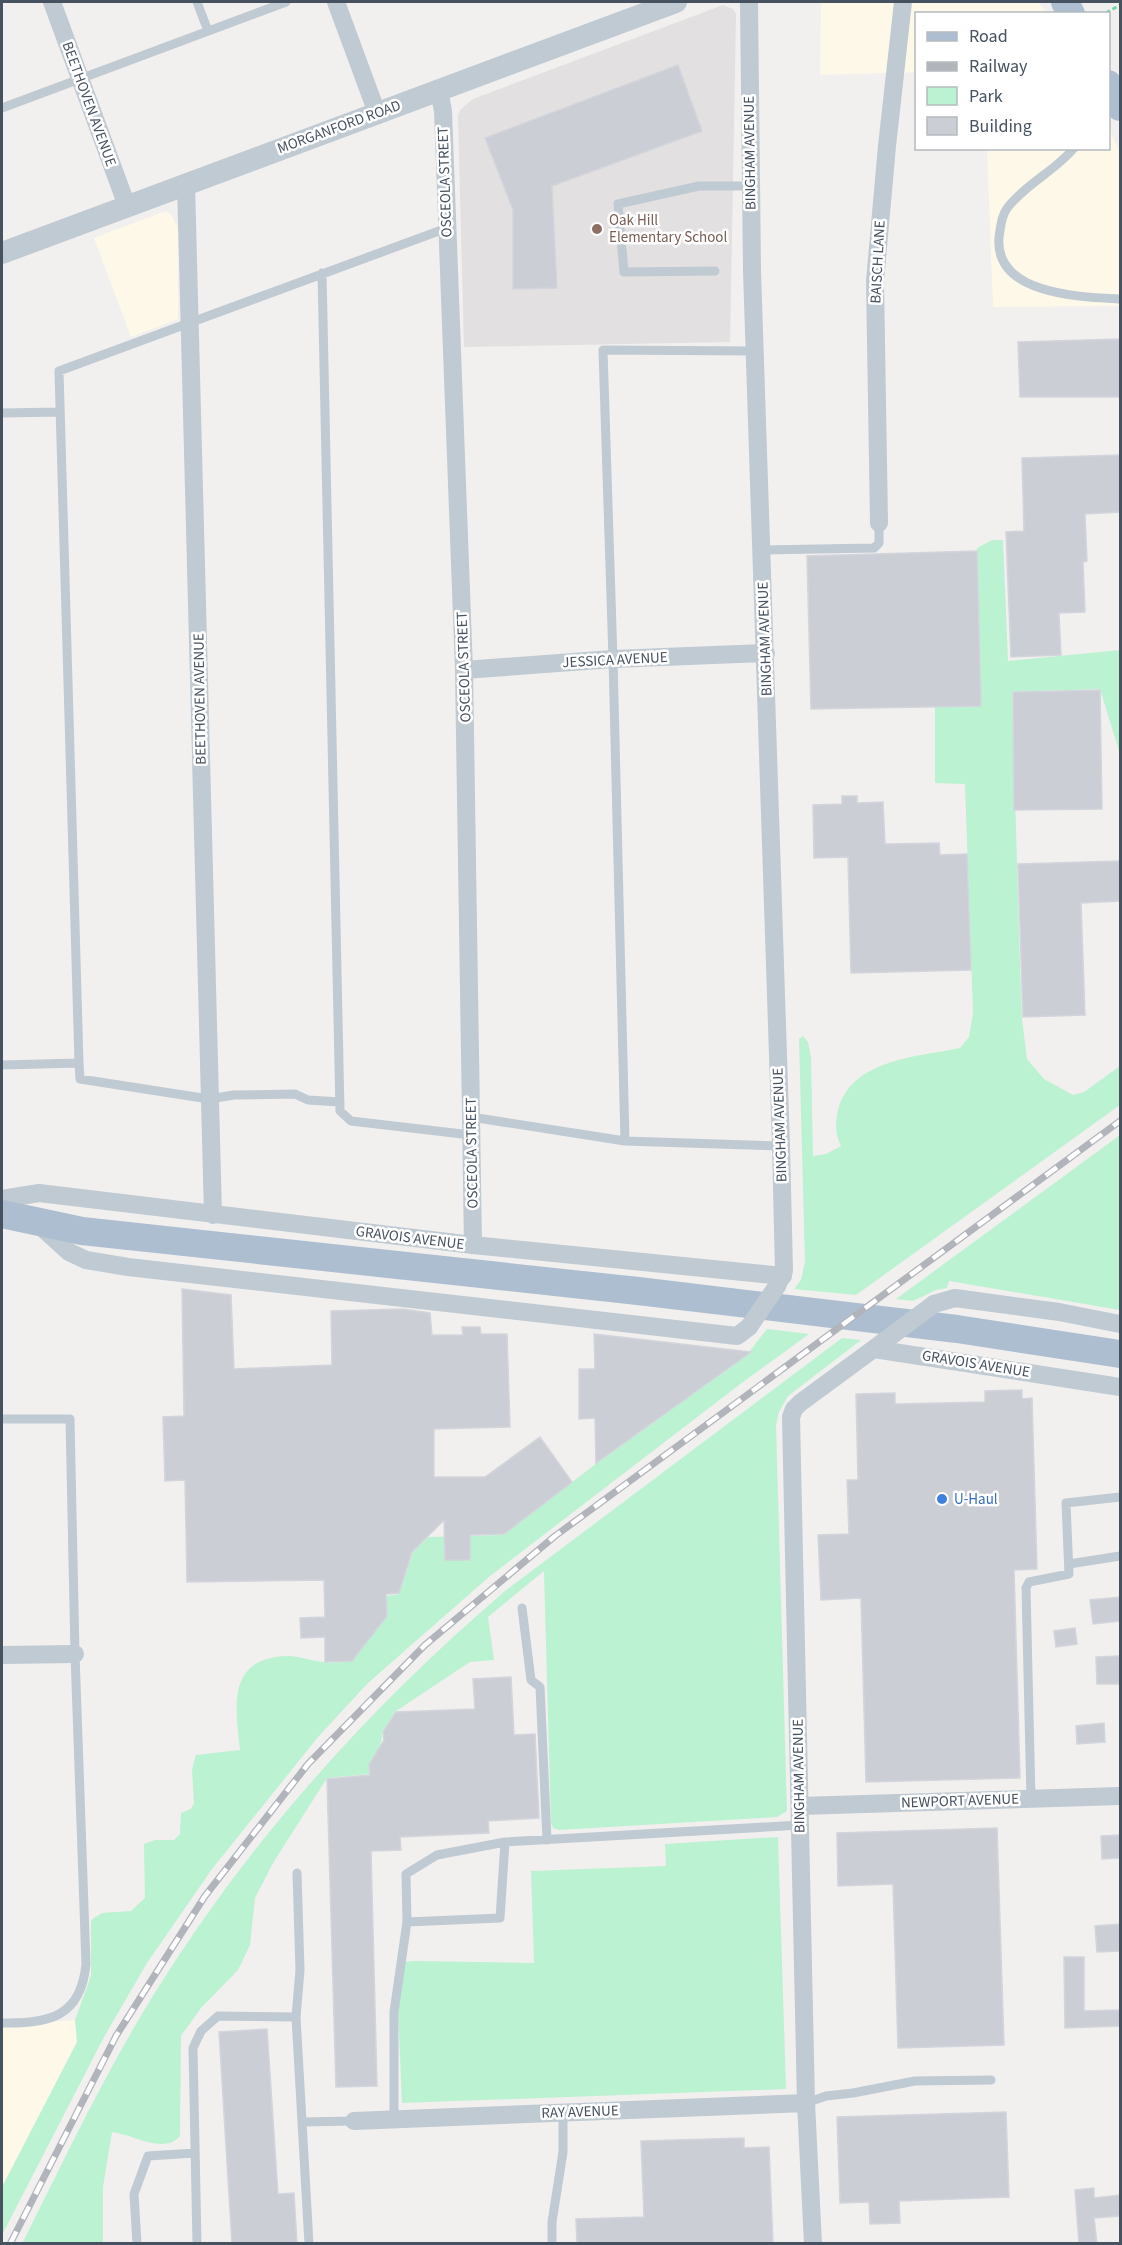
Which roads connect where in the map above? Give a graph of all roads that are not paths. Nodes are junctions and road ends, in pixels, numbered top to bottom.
1 (52, 2) edge
2 (197, 2) edge
3 (286, 2) edge
4 (336, 2) edge
5 (676, 2) edge
6 (749, 2) edge
7 (903, 2) edge
8 (208, 31) junction
9 (80, 79) junction
10 (1110, 89) edge
11 (439, 90) junction
12 (2, 108) edge
13 (1118, 111) edge
14 (377, 113) junction
15 (1072, 150) edge
16 (186, 184) junction
17 (750, 186) junction
18 (127, 206) junction
19 (447, 228) junction
20 (2, 253) edge
21 (715, 271) dead end
22 (322, 273) junction
23 (1120, 299) edge
24 (191, 322) junction
25 (755, 351) junction
26 (60, 412) junction
27 (2, 413) edge
28 (879, 523) joint
29 (762, 550) junction
30 (766, 653) junction
31 (613, 659) junction
32 (464, 670) junction
33 (79, 1063) junction
34 (2, 1065) edge
35 (210, 1099) junction
36 (340, 1102) junction
37 (471, 1117) junction
38 (471, 1135) junction
39 (625, 1141) junction
40 (782, 1146) junction
41 (2, 1199) edge
42 (2, 1214) edge
43 (213, 1215) junction
44 (36, 1222) junction
45 (473, 1245) junction
46 (780, 1281) junction
47 (1120, 1324) edge
48 (878, 1345) junction
49 (1120, 1354) edge
50 (1120, 1387) edge
51 (2, 1419) edge
52 (1120, 1497) edge
53 (1120, 1556) edge
54 (1069, 1564) junction
55 (522, 1608) dead end
56 (75, 1654) junction
57 (2, 1655) edge
58 (1120, 1796) edge
59 (1031, 1799) junction
60 (800, 1806) junction
61 (801, 1825) junction
62 (547, 1840) junction
63 (505, 1842) junction
64 (297, 1873) dead end
65 (407, 1922) junction
66 (296, 2017) junction
67 (2, 2023) edge
68 (991, 2080) dead end
69 (806, 2103) junction
70 (563, 2113) junction
71 (394, 2120) junction
72 (354, 2121) joint
73 (302, 2122) junction
74 (195, 2153) junction
75 (137, 2244) edge
76 (197, 2244) edge
77 (309, 2244) edge
78 (552, 2244) edge
79 (813, 2244) edge

1 - 9 street, BEETHOVEN AVENUE
2 - 8 lane
3 - 8 lane
4 - 14 street
5 - 11 street, MORGANFORD ROAD
6 - 17 street, BINGHAM AVENUE
7 - 28 street, BAISCH LANE
8 - 9 lane
9 - 12 lane
9 - 18 street, BEETHOVEN AVENUE
10 - 13 main road
11 - 14 street, MORGANFORD ROAD
11 - 19 street, OSCEOLA STREET
14 - 16 street, MORGANFORD ROAD
15 - 23 lane
16 - 18 street, MORGANFORD ROAD
16 - 24 street, BEETHOVEN AVENUE
17 - 21 lane
17 - 25 street, BINGHAM AVENUE
18 - 20 street, MORGANFORD ROAD
19 - 22 lane
19 - 32 street, OSCEOLA STREET
22 - 24 lane
22 - 36 lane
24 - 26 lane
24 - 35 street, BEETHOVEN AVENUE
25 - 29 street, BINGHAM AVENUE
25 - 31 lane
26 - 27 lane
26 - 33 lane
28 - 29 lane
29 - 30 street, BINGHAM AVENUE
30 - 31 street, JESSICA AVENUE
30 - 40 street, BINGHAM AVENUE
31 - 32 street, JESSICA AVENUE
31 - 39 lane
32 - 37 street, OSCEOLA STREET
33 - 34 lane
33 - 35 lane
35 - 36 lane
35 - 43 street, BEETHOVEN AVENUE
36 - 38 lane
37 - 38 street, OSCEOLA STREET
37 - 39 lane
38 - 45 street, OSCEOLA STREET
39 - 40 lane
40 - 46 street, BINGHAM AVENUE
41 - 43 street, GRAVOIS AVENUE
42 - 44 main road, GRAVOIS AVENUE
43 - 45 street, GRAVOIS AVENUE
44 - 46 street, GRAVOIS AVENUE, bridge
44 - 49 main road, GRAVOIS AVENUE
45 - 46 street, GRAVOIS AVENUE
47 - 48 street, bridge
48 - 50 street, GRAVOIS AVENUE
48 - 60 street, BINGHAM AVENUE
51 - 56 lane
52 - 54 lane
53 - 54 lane
54 - 59 lane
55 - 62 lane
56 - 57 street
56 - 67 lane
58 - 59 street, NEWPORT AVENUE
59 - 60 street, NEWPORT AVENUE
60 - 61 street, BINGHAM AVENUE
61 - 62 lane
61 - 69 street, BINGHAM AVENUE
62 - 63 lane
63 - 65 lane
63 - 65 lane
64 - 66 lane
65 - 71 lane
66 - 73 lane
66 - 74 lane
68 - 69 lane
69 - 70 street, RAY AVENUE
69 - 79 street, BINGHAM AVENUE
70 - 71 street, RAY AVENUE
70 - 78 lane
71 - 72 street, RAY AVENUE
72 - 73 lane
73 - 77 lane
74 - 75 lane
74 - 76 lane

